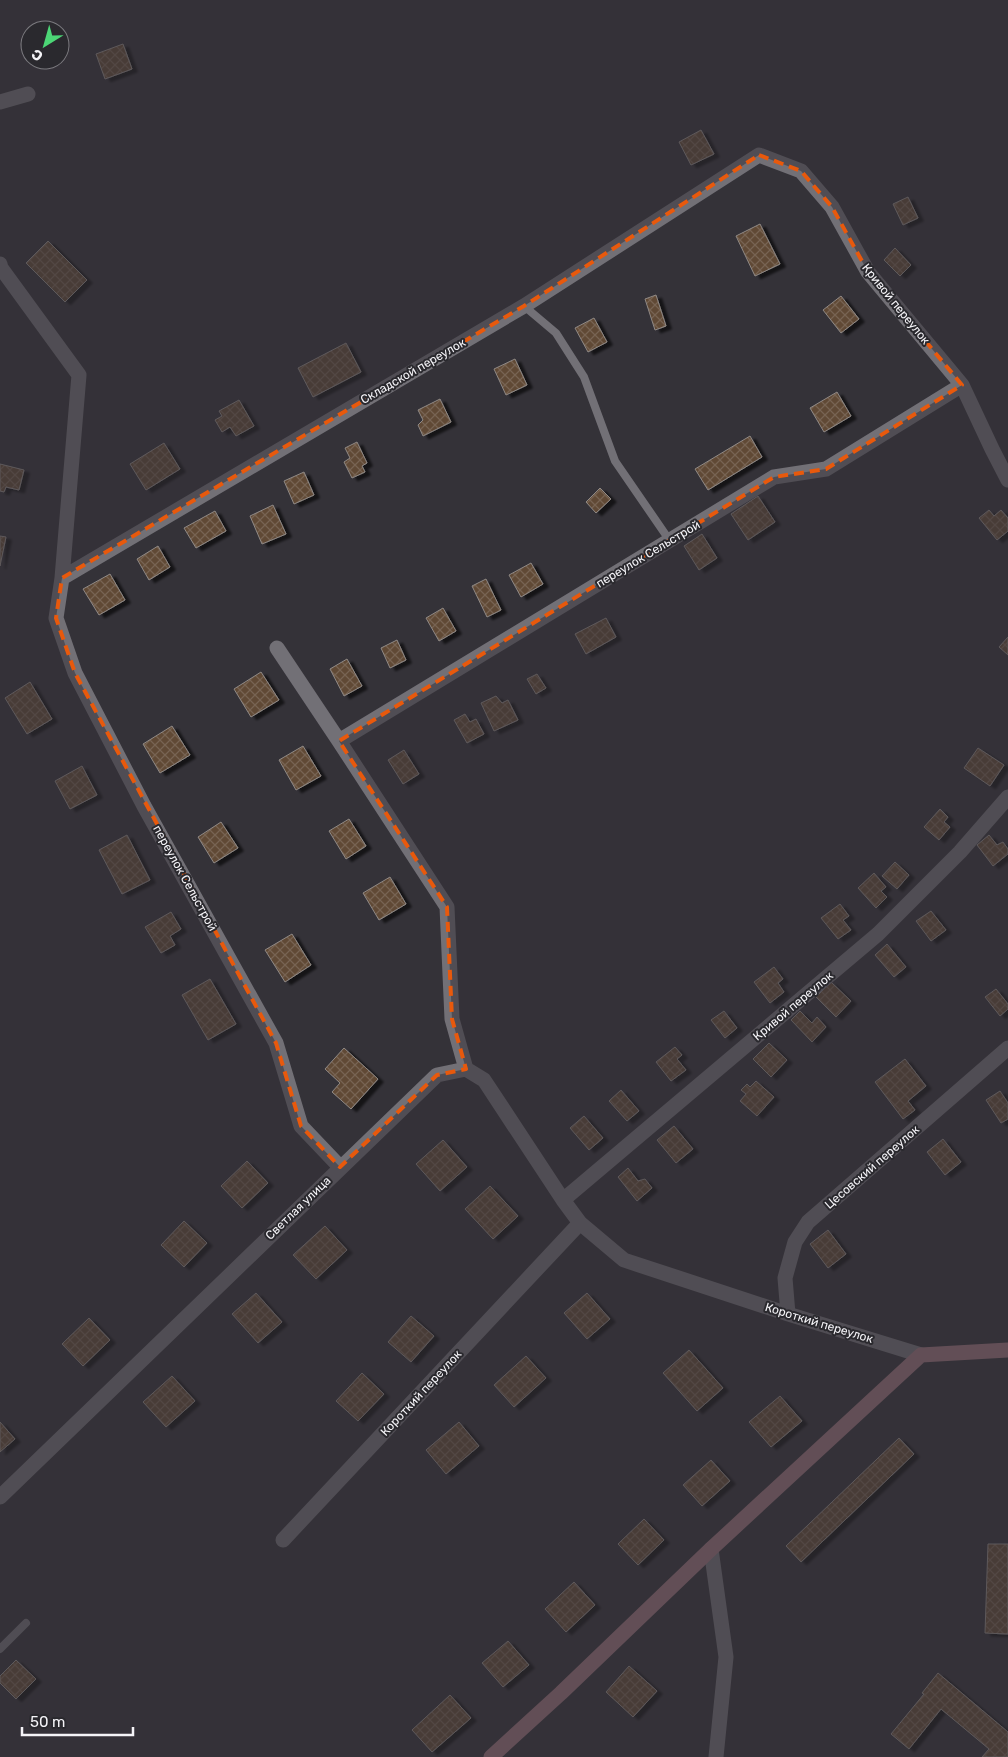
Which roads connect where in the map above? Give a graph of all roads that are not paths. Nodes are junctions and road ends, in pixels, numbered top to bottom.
1 (28, 94) dead end
2 (0, 102) edge
3 (759, 155) joint
4 (0, 264) edge
5 (524, 306) junction
6 (962, 385) junction
7 (1008, 480) edge
8 (670, 541) junction
9 (62, 578) junction
10 (276, 648) dead end
11 (340, 741) junction
12 (1008, 797) edge
13 (1008, 1048) edge
14 (466, 1069) junction
15 (340, 1167) junction
16 (563, 1200) junction
17 (580, 1223) junction
18 (788, 1314) junction
19 (1008, 1350) edge
20 (922, 1354) junction
21 (0, 1497) edge
22 (284, 1540) dead end
23 (711, 1549) junction
24 (26, 1623) dead end
25 (0, 1649) edge
26 (490, 1757) edge
27 (716, 1757) edge

1 - 2 street
3 - 5 street, Складской переулок
3 - 6 street, Кривой переулок
4 - 9 street, переулок Сельстрой
5 - 8 lane
5 - 9 street, Складской переулок
6 - 7 street, Кривой переулок
6 - 8 street, переулок Сельстрой
8 - 11 street, переулок Сельстрой
9 - 15 street, переулок Сельстрой
10 - 11 street
11 - 14 street
12 - 16 street, Кривой переулок
13 - 18 street, Цесовский переулок
14 - 15 street, Светлая улица
14 - 16 street
15 - 21 street, Светлая улица
16 - 17 street
17 - 18 street, Короткий переулок
17 - 22 street, Короткий переулок
18 - 20 street, Короткий переулок
19 - 20 street
20 - 23 street
23 - 26 street
23 - 27 street
24 - 25 lane

